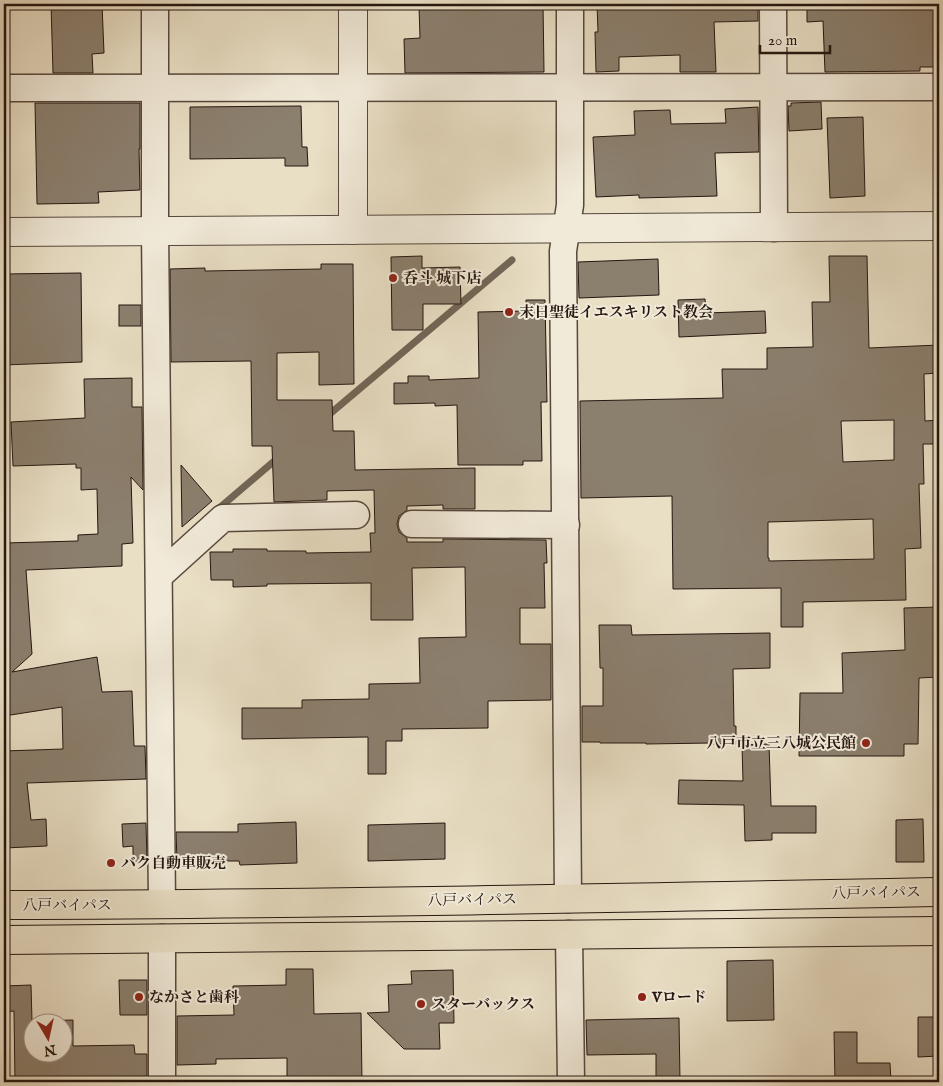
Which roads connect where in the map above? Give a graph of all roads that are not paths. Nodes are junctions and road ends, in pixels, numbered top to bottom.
1 (155, 4) edge
2 (353, 4) edge
3 (570, 4) edge
4 (773, 4) edge
5 (157, 87) junction
6 (939, 87) edge
7 (4, 88) edge
8 (353, 88) junction
9 (773, 88) junction
10 (570, 89) junction
11 (939, 226) edge
12 (774, 228) junction
13 (156, 230) junction
14 (353, 230) junction
15 (566, 230) junction
16 (4, 232) edge
17 (356, 515) dead end
18 (412, 524) dead end
19 (566, 525) junction
20 (159, 576) junction
21 (939, 892) edge
22 (568, 899) junction
23 (162, 904) junction
24 (4, 905) edge
25 (939, 931) edge
26 (569, 934) junction
27 (162, 938) junction
28 (4, 940) edge
29 (162, 1082) edge
30 (571, 1082) edge

1 - 5 street
2 - 8 street
3 - 10 street
4 - 9 street
5 - 7 street
5 - 8 street
5 - 13 street
6 - 9 street
8 - 10 street
8 - 14 street
9 - 10 street
9 - 12 street
10 - 15 street
11 - 12 street
12 - 15 street
13 - 14 street
13 - 16 street
13 - 20 street
14 - 15 street
15 - 19 street
17 - 20 street
18 - 19 street
19 - 22 street
20 - 23 street
21 - 22 highway, 八戸バイパス
22 - 23 highway, 八戸バイパス
23 - 24 highway, 八戸バイパス
25 - 26 highway
26 - 27 highway
26 - 30 street
27 - 28 highway
27 - 29 street

